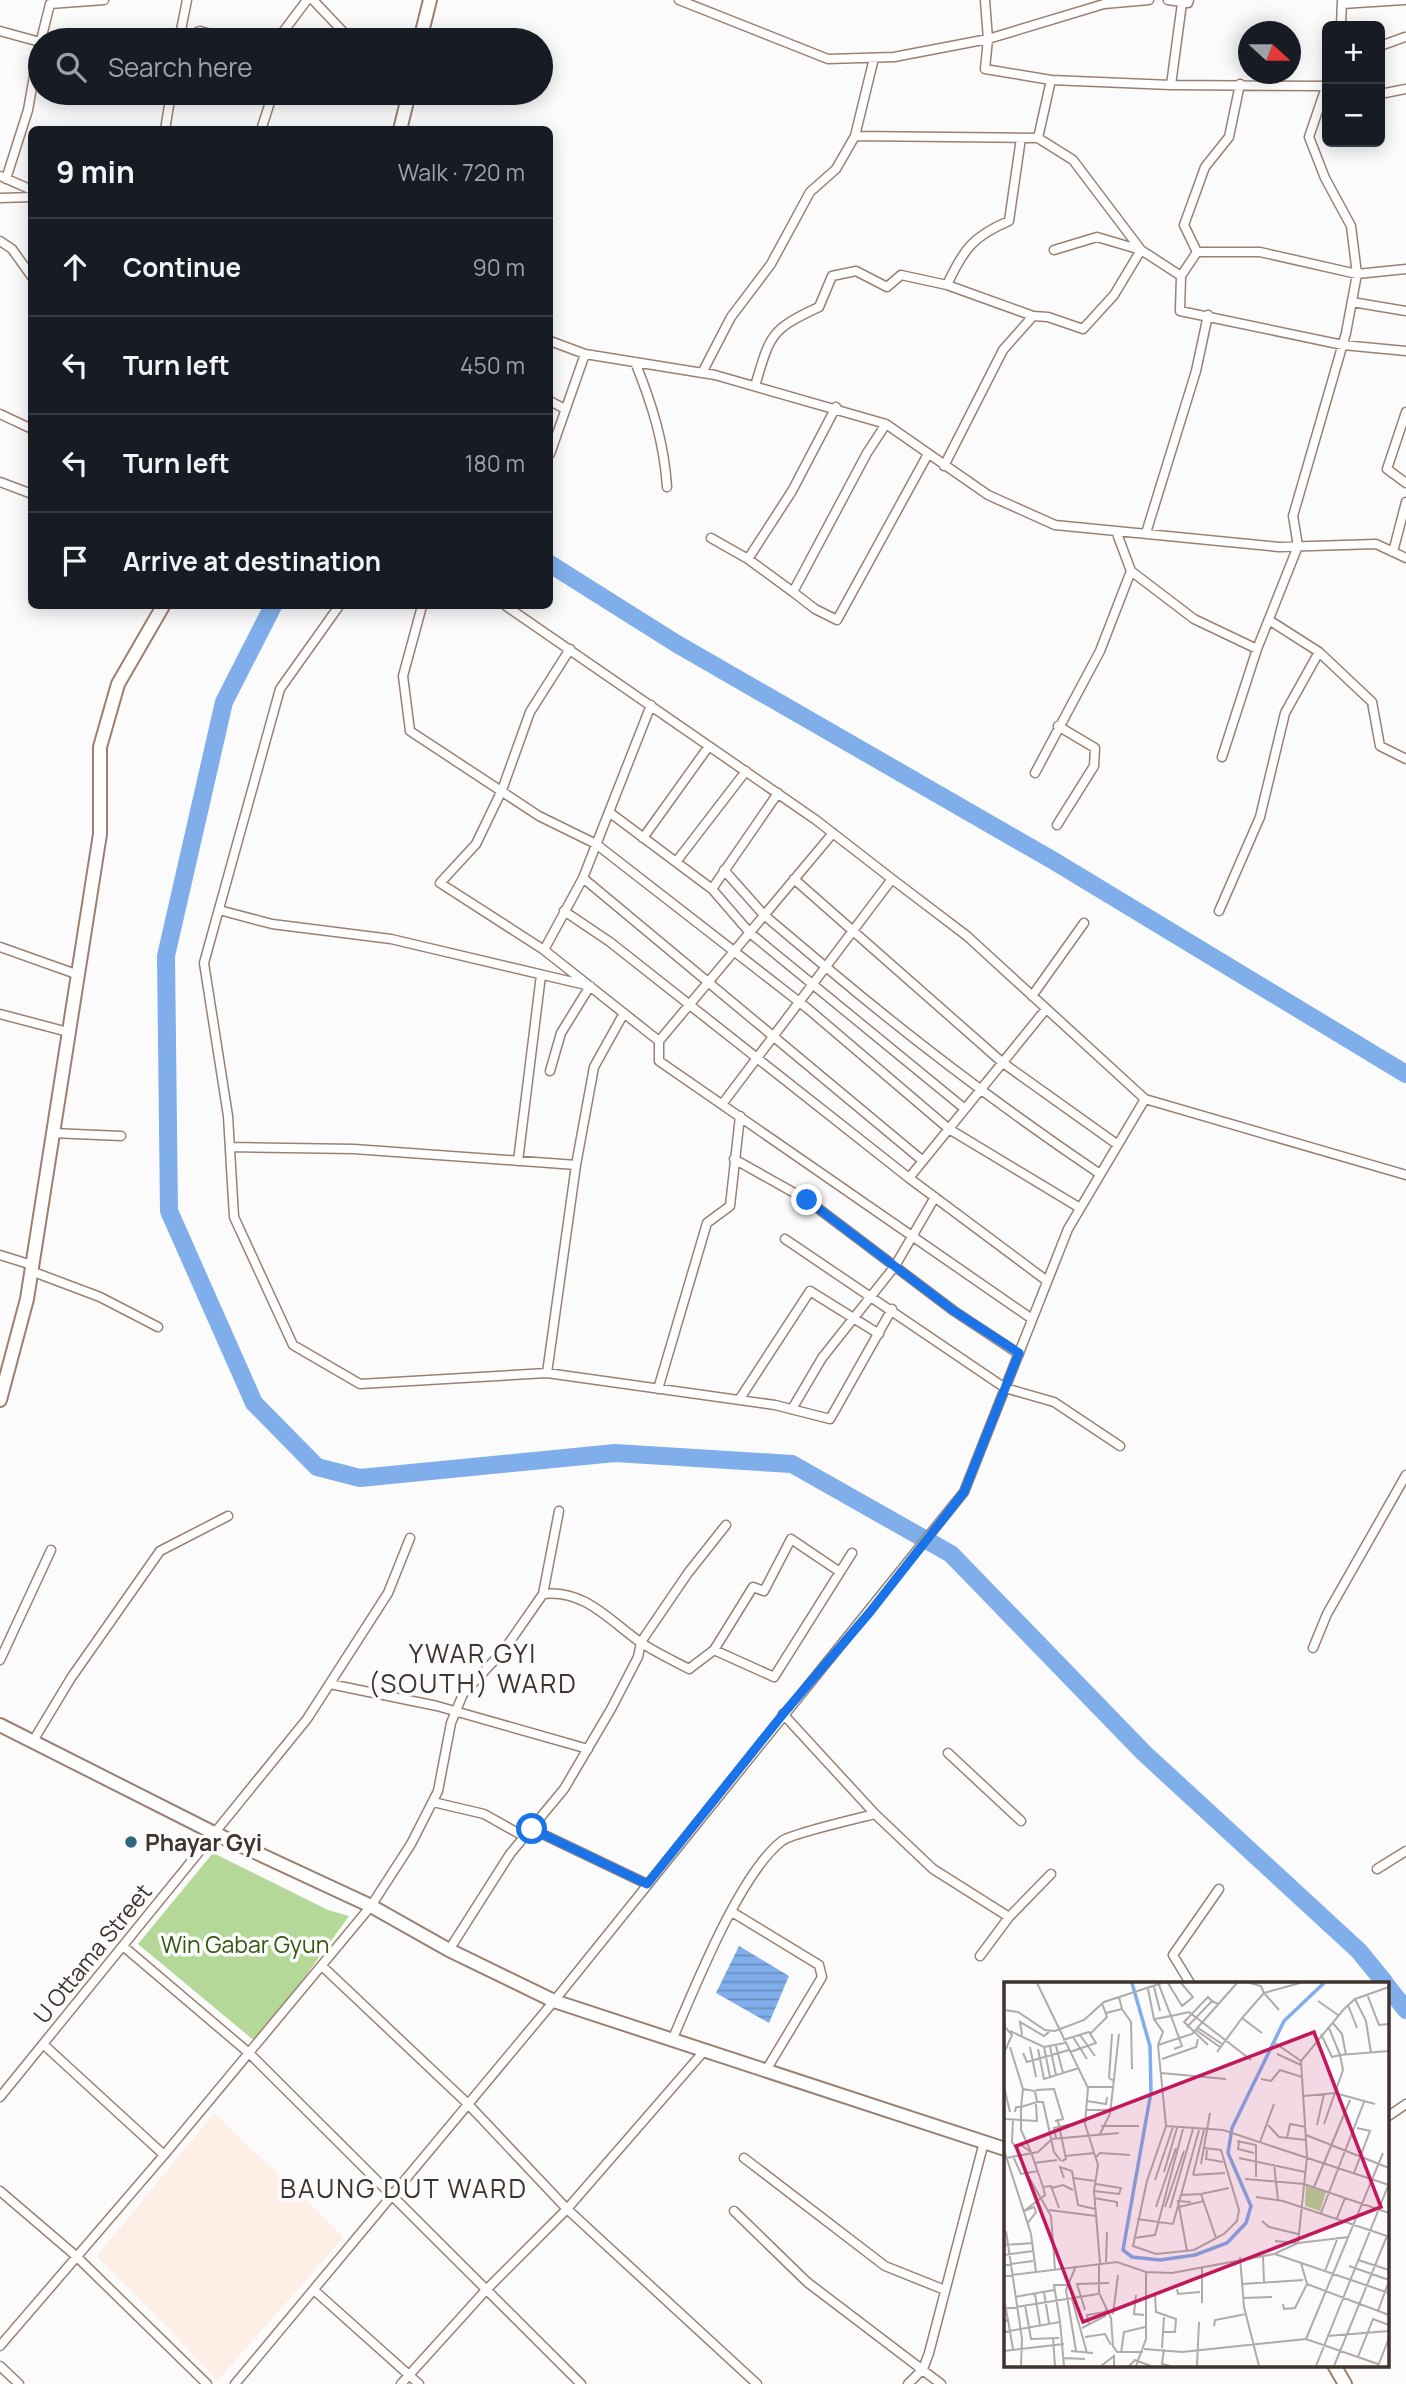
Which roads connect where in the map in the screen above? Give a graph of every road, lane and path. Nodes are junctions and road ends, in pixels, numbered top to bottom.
1 (104, 0) edge
2 (187, 0) edge
3 (307, 0) edge
4 (313, 0) edge
5 (430, 0) edge
6 (679, 0) edge
7 (707, 0) edge
8 (985, 0) edge
9 (1141, 0) edge
10 (1149, 0) edge
11 (1168, 0) edge
12 (1405, 0) edge
13 (1185, 1) edge
14 (1103, 2) edge
15 (1342, 2) edge
16 (705, 10) junction
17 (1341, 21) edge
18 (44, 28) edge
19 (182, 28) edge
20 (286, 28) edge
21 (340, 28) edge
22 (424, 28) edge
23 (0, 31) edge
24 (1405, 37) edge
25 (28, 38) edge
26 (988, 39) junction
27 (1385, 44) edge
28 (874, 58) junction
29 (1051, 80) junction
30 (1240, 84) junction
31 (1171, 85) junction
32 (1322, 87) edge
33 (1406, 89) edge
34 (1385, 92) edge
35 (1322, 101) edge
36 (29, 105) edge
37 (169, 105) edge
38 (269, 105) edge
39 (406, 105) edge
40 (166, 126) edge
41 (262, 126) edge
42 (401, 126) edge
43 (855, 136) junction
44 (1021, 138) junction
45 (1038, 138) junction
46 (3, 177) edge
47 (28, 188) edge
48 (28, 197) edge
49 (0, 198) edge
50 (0, 242) edge
51 (1054, 250) dead end
52 (1141, 250) junction
53 (1197, 252) junction
54 (1406, 269) edge
55 (28, 271) edge
56 (1357, 274) junction
57 (1181, 276) junction
58 (947, 285) junction
59 (1352, 302) junction
60 (1406, 311) edge
61 (1208, 315) junction
62 (1033, 316) junction
63 (553, 342) edge
64 (1343, 345) junction
65 (1406, 351) edge
66 (585, 354) junction
67 (635, 362) junction
68 (702, 373) junction
69 (755, 386) junction
70 (553, 402) edge
71 (836, 407) junction
72 (564, 408) junction
73 (1406, 412) edge
74 (0, 414) edge
75 (886, 424) junction
76 (28, 427) edge
77 (553, 444) edge
78 (928, 454) junction
79 (944, 466) junction
80 (0, 482) edge
81 (1406, 483) edge
82 (667, 487) dead end
83 (28, 492) edge
84 (1406, 502) edge
85 (1115, 531) junction
86 (1146, 533) junction
87 (710, 538) dead end
88 (1297, 546) junction
89 (1393, 552) junction
90 (1406, 558) edge
91 (748, 559) junction
92 (1131, 571) junction
93 (793, 592) junction
94 (161, 609) edge
95 (337, 609) edge
96 (421, 609) edge
97 (510, 609) edge
98 (1269, 620) junction
99 (570, 649) junction
100 (1257, 649) junction
101 (1319, 652) junction
102 (651, 705) junction
103 (1058, 726) junction
104 (709, 746) junction
105 (1405, 755) edge
106 (1222, 757) dead end
107 (746, 771) junction
108 (1035, 773) dead end
109 (502, 790) junction
110 (778, 793) junction
111 (609, 812) junction
112 (1057, 825) dead end
113 (833, 833) junction
114 (643, 838) junction
115 (596, 844) junction
116 (676, 862) junction
117 (724, 870) junction
118 (583, 878) junction
119 (794, 879) junction
120 (892, 879) junction
121 (712, 889) junction
122 (219, 910) junction
123 (564, 911) junction
124 (1219, 911) dead end
125 (764, 915) junction
126 (1084, 923) dead end
127 (852, 932) junction
128 (750, 933) junction
129 (0, 947) edge
130 (544, 950) junction
131 (733, 953) junction
132 (824, 965) junction
133 (76, 974) junction
134 (541, 975) junction
135 (709, 982) junction
136 (814, 983) junction
137 (590, 986) junction
138 (1032, 996) junction
139 (799, 1002) junction
140 (690, 1005) junction
141 (1046, 1009) junction
142 (624, 1013) junction
143 (0, 1014) edge
144 (68, 1032) junction
145 (773, 1037) junction
146 (659, 1041) junction
147 (757, 1059) junction
148 (1003, 1063) junction
149 (550, 1071) dead end
150 (982, 1088) junction
151 (1145, 1099) junction
152 (723, 1103) junction
153 (965, 1109) junction
154 (740, 1116) junction
155 (949, 1129) junction
156 (52, 1133) junction
157 (121, 1136) dead end
158 (1118, 1145) junction
159 (230, 1147) junction
160 (734, 1159) junction
161 (519, 1161) junction
162 (923, 1161) junction
163 (576, 1165) junction
164 (1100, 1174) junction
165 (1406, 1175) edge
166 (909, 1178) junction
167 (935, 1197) junction
168 (1080, 1208) junction
169 (915, 1237) junction
170 (785, 1239) dead end
171 (0, 1255) edge
172 (895, 1266) junction
173 (31, 1268) junction
174 (1047, 1281) junction
175 (871, 1297) junction
176 (892, 1309) junction
177 (855, 1318) junction
178 (1032, 1319) junction
179 (158, 1328) dead end
180 (880, 1334) junction
181 (1019, 1353) junction
182 (547, 1373) junction
183 (1005, 1388) junction
184 (657, 1389) junction
185 (0, 1400) edge
186 (739, 1400) junction
187 (792, 1409) junction
188 (1120, 1446) dead end
189 (1406, 1475) edge
190 (559, 1511) dead end
191 (228, 1516) dead end
192 (726, 1525) dead end
193 (410, 1538) dead end
194 (51, 1550) dead end
195 (852, 1553) dead end
196 (839, 1572) junction
197 (543, 1594) junction
198 (641, 1643) junction
199 (1313, 1648) dead end
200 (714, 1650) junction
201 (0, 1660) edge
202 (330, 1684) junction
203 (455, 1713) junction
204 (783, 1714) junction
205 (0, 1725) edge
206 (33, 1741) junction
207 (588, 1749) junction
208 (948, 1753) dead end
209 (433, 1802) junction
210 (875, 1814) junction
211 (1021, 1821) dead end
212 (532, 1829) junction
213 (214, 1833) junction
214 (524, 1837) junction
215 (1406, 1851) edge
216 (1377, 1869) dead end
217 (1051, 1874) dead end
218 (647, 1884) junction
219 (1219, 1889) dead end
220 (370, 1906) junction
221 (732, 1912) junction
222 (1009, 1917) junction
223 (123, 1946) junction
224 (450, 1950) junction
225 (980, 1956) dead end
226 (322, 1966) junction
227 (1189, 1982) edge
228 (555, 2001) junction
229 (673, 2038) junction
230 (43, 2044) junction
231 (705, 2050) junction
232 (249, 2053) junction
233 (765, 2072) junction
234 (0, 2097) edge
235 (467, 2103) junction
236 (1406, 2104) edge
237 (1388, 2116) edge
238 (984, 2142) junction
239 (1004, 2149) edge
240 (164, 2155) junction
241 (744, 2158) dead end
242 (0, 2191) edge
243 (391, 2198) junction
244 (568, 2209) junction
245 (734, 2211) dead end
246 (76, 2256) junction
247 (485, 2290) junction
248 (945, 2290) junction
249 (315, 2291) junction
250 (0, 2346) edge
251 (0, 2366) edge
252 (1335, 2366) edge
253 (923, 2369) junction
254 (409, 2375) junction
255 (19, 2384) edge
256 (207, 2384) edge
257 (234, 2384) edge
258 (401, 2384) edge
259 (419, 2384) edge
260 (581, 2384) edge
261 (757, 2384) edge
262 (908, 2384) edge
263 (942, 2384) edge
264 (1345, 2384) edge

1 - 18 street
2 - 19 street
3 - 20 street
4 - 21 street
5 - 22 main road
6 - 16 street
7 - 16 street
8 - 26 street
9 - 10 street
9 - 14 street
11 - 13 street
12 - 15 street
13 - 31 street
14 - 26 street
15 - 17 street
16 - 28 street
23 - 25 street
24 - 27 street
26 - 28 street
26 - 29 street
28 - 43 street
29 - 31 street
29 - 45 street
30 - 31 street
30 - 32 street
30 - 53 street
33 - 34 street
35 - 56 street
36 - 46 street
37 - 40 street
38 - 41 street
39 - 42 main road
43 - 44 street
43 - 68 street
44 - 45 street
44 - 58 street
45 - 52 street
46 - 47 street
48 - 49 street
50 - 55 street
51 - 52 street
52 - 57 street
52 - 62 street
53 - 56 street
53 - 57 street
54 - 56 street
56 - 59 street
57 - 61 street
58 - 62 street
58 - 69 street
59 - 60 street
59 - 64 street
61 - 64 street
61 - 86 street
62 - 79 street
63 - 66 street
64 - 65 street
64 - 88 street
66 - 67 street
66 - 72 street
67 - 68 street
67 - 82 street
68 - 69 street
69 - 71 street
70 - 72 street
71 - 75 street
71 - 91 street
72 - 77 street
73 - 81 street
74 - 76 street
75 - 78 street
75 - 93 street
78 - 79 street
78 - 93 street
79 - 85 street
80 - 83 street
84 - 89 street
85 - 86 street
85 - 92 street
86 - 88 street
87 - 91 street
88 - 89 street
88 - 98 street
89 - 90 street
91 - 93 street
92 - 100 street
92 - 103 street
94 - 133 main road
95 - 122 street
96 - 109 street
97 - 99 street
98 - 100 street
98 - 101 street
99 - 102 street
99 - 109 street
100 - 106 street
101 - 105 street
101 - 124 street
102 - 104 street
102 - 111 street
103 - 108 street
103 - 112 street
104 - 107 street
104 - 114 street
107 - 110 street
107 - 116 street
109 - 115 street
109 - 130 street
110 - 113 street
110 - 117 street
111 - 114 street
111 - 115 street
113 - 119 street
113 - 120 street
114 - 116 street
115 - 118 street
115 - 131 street
116 - 121 street
117 - 121 street
117 - 125 street
118 - 123 street
118 - 135 street
119 - 125 street
119 - 127 street
120 - 127 street
120 - 138 street
121 - 128 street
122 - 134 street
122 - 159 street
123 - 130 street
123 - 140 street
125 - 128 street
125 - 132 street
126 - 138 street
127 - 132 street
127 - 148 street
128 - 131 street
128 - 136 street
129 - 133 street
130 - 137 street
131 - 135 street
131 - 139 street
132 - 136 street
132 - 150 street
133 - 144 main road
134 - 137 street
134 - 161 street
135 - 140 street
135 - 145 street
136 - 139 street
136 - 153 street
137 - 142 street
137 - 149 street
138 - 141 street
139 - 145 street
139 - 155 street
140 - 146 street
140 - 147 street
141 - 148 street
141 - 151 street
142 - 146 street
142 - 163 street
143 - 144 street
144 - 156 main road
145 - 147 street
145 - 162 street
146 - 152 street
147 - 152 street
147 - 166 street
148 - 150 street
148 - 158 street
150 - 153 street
150 - 164 street
151 - 158 street
151 - 165 street
152 - 154 street
153 - 155 street
154 - 160 street
154 - 169 street
155 - 162 street
155 - 168 street
156 - 157 street
156 - 173 main road
158 - 164 street
159 - 161 street
159 - 182 street
160 - 172 street
160 - 184 street
161 - 163 street
162 - 166 street
163 - 182 street
164 - 168 street
166 - 167 street
167 - 169 street
167 - 174 street
168 - 174 street
169 - 172 street
169 - 178 street
170 - 175 street
171 - 173 street
172 - 175 street
172 - 181 street
173 - 179 street
173 - 185 main road
174 - 178 street
175 - 176 street
175 - 177 street
176 - 180 street
176 - 183 street
177 - 180 street
177 - 186 street
177 - 187 street
178 - 181 street
180 - 187 street
181 - 183 street
182 - 184 street
183 - 188 street
183 - 204 street
184 - 186 street
186 - 187 street
189 - 199 street
190 - 197 street
191 - 206 street
192 - 198 street
193 - 202 street, U Ottama Street
194 - 201 street
195 - 196 street
196 - 200 street
196 - 200 street
197 - 198 street
197 - 203 street
198 - 200 street
198 - 207 street
202 - 203 street
202 - 213 street, U Ottama Street
203 - 207 street
203 - 209 street
204 - 210 street
204 - 218 street
205 - 206 main road
206 - 213 main road
207 - 212 street
208 - 211 street
209 - 214 street
209 - 220 street
210 - 221 street
210 - 222 street
212 - 214 street
212 - 218 street
213 - 220 main road
213 - 223 street, U Ottama Street
214 - 224 street
215 - 216 street
217 - 222 street
218 - 228 street
219 - 227 street
220 - 224 main road
220 - 226 street
221 - 229 street
221 - 233 street
222 - 225 street
223 - 230 street, U Ottama Street
223 - 232 street
224 - 228 main road
226 - 232 street
226 - 235 street
228 - 229 main road
228 - 235 street
229 - 231 main road
230 - 234 street, U Ottama Street
230 - 240 street
231 - 233 main road
231 - 244 street
232 - 240 street
232 - 243 street
233 - 238 main road
235 - 243 street
235 - 244 street
236 - 237 street
238 - 239 main road
238 - 248 street
240 - 246 street
241 - 248 street
242 - 246 street
243 - 247 street
243 - 249 street
244 - 247 street
244 - 261 street
245 - 253 street
246 - 250 street
246 - 256 street
247 - 254 street
247 - 260 street
248 - 253 street
249 - 254 street
249 - 257 street
251 - 255 street
252 - 264 main road
253 - 262 street
253 - 263 street
254 - 258 street
254 - 259 street

